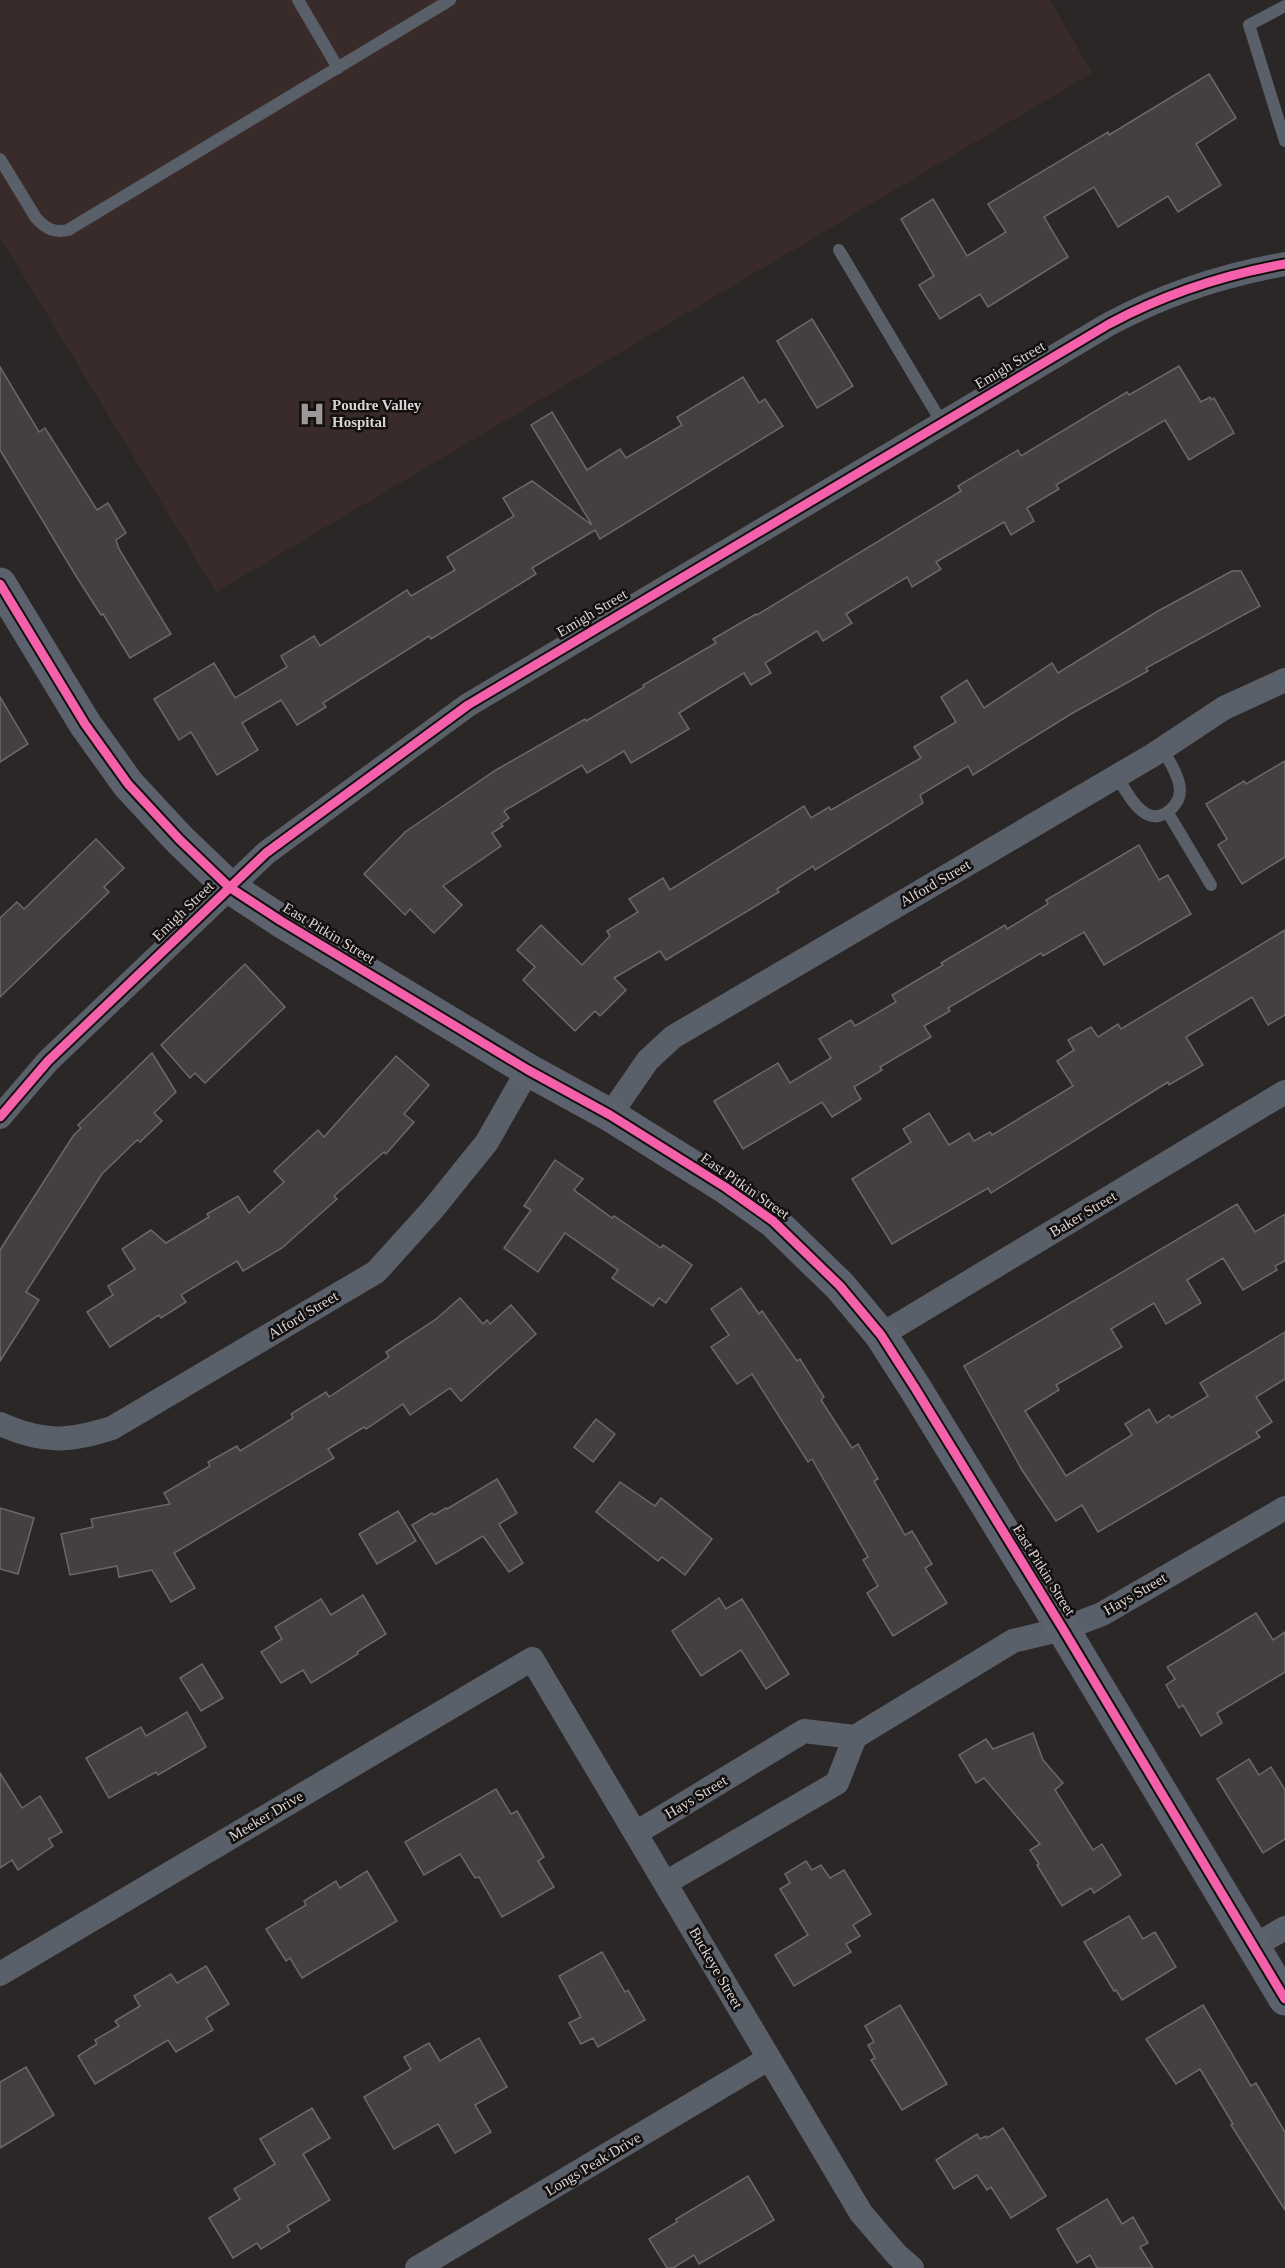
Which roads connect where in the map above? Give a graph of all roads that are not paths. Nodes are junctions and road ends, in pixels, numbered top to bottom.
1 (298, 0) edge
2 (450, 0) edge
3 (1285, 6) edge
4 (338, 68) junction
5 (1285, 141) edge
6 (0, 159) edge
7 (839, 250) dead end
8 (1285, 264) edge
9 (942, 423) junction
10 (5, 603) edge
11 (1285, 680) edge
12 (1162, 748) junction
13 (1117, 776) junction
14 (1167, 813) junction
15 (1211, 885) dead end
16 (229, 887) junction
17 (528, 1070) junction
18 (1285, 1092) edge
19 (610, 1115) junction
20 (0, 1117) edge
21 (881, 1335) junction
22 (0, 1424) edge
23 (1285, 1508) edge
24 (1063, 1629) junction
25 (532, 1659) joint
26 (855, 1737) junction
27 (636, 1833) junction
28 (666, 1882) junction
29 (1285, 1928) edge
30 (1254, 1946) junction
31 (0, 1974) edge
32 (1285, 1999) edge
33 (768, 2059) junction
34 (417, 2268) edge
35 (912, 2268) edge

1 - 4 lane
2 - 4 lane
3 - 5 lane
4 - 6 lane
7 - 9 lane
8 - 9 street, Emigh Street
9 - 16 street, Emigh Street
10 - 16 street, East Pitkin Street
11 - 12 street, Alford Street
12 - 13 street, Alford Street
12 - 14 lane
13 - 14 lane
13 - 19 street, Alford Street
14 - 15 lane
16 - 17 street, East Pitkin Street
16 - 20 street, Emigh Street
17 - 19 street, East Pitkin Street
17 - 22 street, Alford Street
18 - 21 street, Baker Street
19 - 21 street, East Pitkin Street
21 - 24 street, East Pitkin Street
23 - 24 street, Hays Street
24 - 26 street, Hays Street
24 - 30 street, East Pitkin Street
25 - 27 street, Buckeye Street
25 - 31 street, Meeker Drive
26 - 27 street, Hays Street
26 - 28 street
27 - 28 street, Buckeye Street
28 - 33 street, Buckeye Street
29 - 30 street
30 - 32 street, East Pitkin Street
33 - 34 street, Longs Peak Drive
33 - 35 street, Buckeye Street

